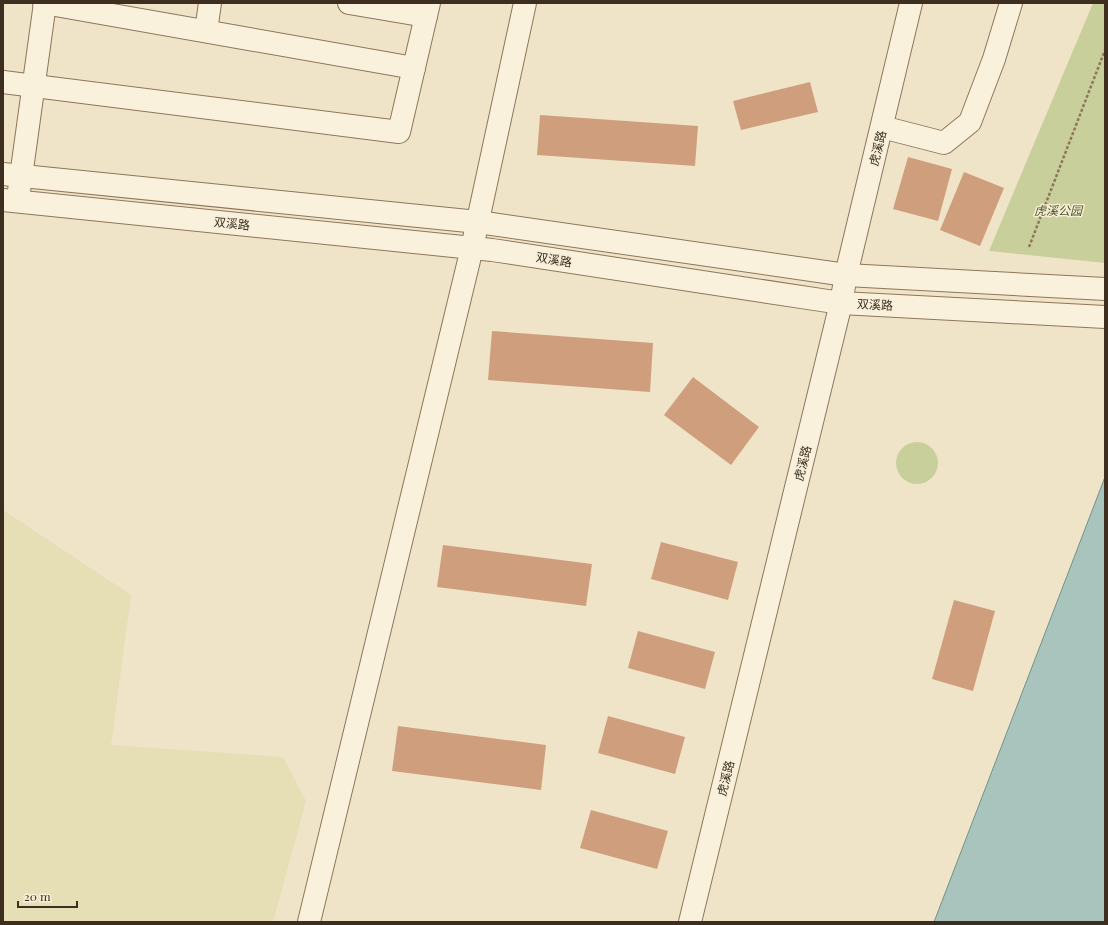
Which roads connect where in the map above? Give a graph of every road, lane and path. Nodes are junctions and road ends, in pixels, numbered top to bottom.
1 (45, 3) edge
2 (210, 3) edge
3 (349, 3) edge
4 (525, 3) edge
5 (911, 3) edge
6 (1011, 3) edge
7 (428, 9) edge
8 (206, 31) junction
9 (1105, 50) edge
10 (414, 68) junction
11 (3, 82) edge
12 (34, 86) junction
13 (882, 127) junction
14 (12, 175) edge
15 (10, 201) edge
16 (478, 222) junction
17 (472, 248) junction
18 (1029, 248) dead end
19 (846, 275) junction
20 (1105, 290) edge
21 (841, 303) junction
22 (1105, 317) edge
23 (309, 922) edge
24 (690, 922) edge

1 - 8 street
1 - 12 street
2 - 8 street
3 - 7 street
4 - 16 street
5 - 13 street, 虎溪路
6 - 13 street
7 - 10 street
8 - 10 street
9 - 18 path
10 - 12 street
11 - 12 street
12 - 14 street
13 - 19 street, 虎溪路
14 - 15 street
14 - 16 street
15 - 17 street, 双溪路
16 - 17 street
16 - 19 street
17 - 21 street, 双溪路
17 - 23 street
19 - 20 street
19 - 21 street, 虎溪路
21 - 22 street, 双溪路
21 - 24 street, 虎溪路

